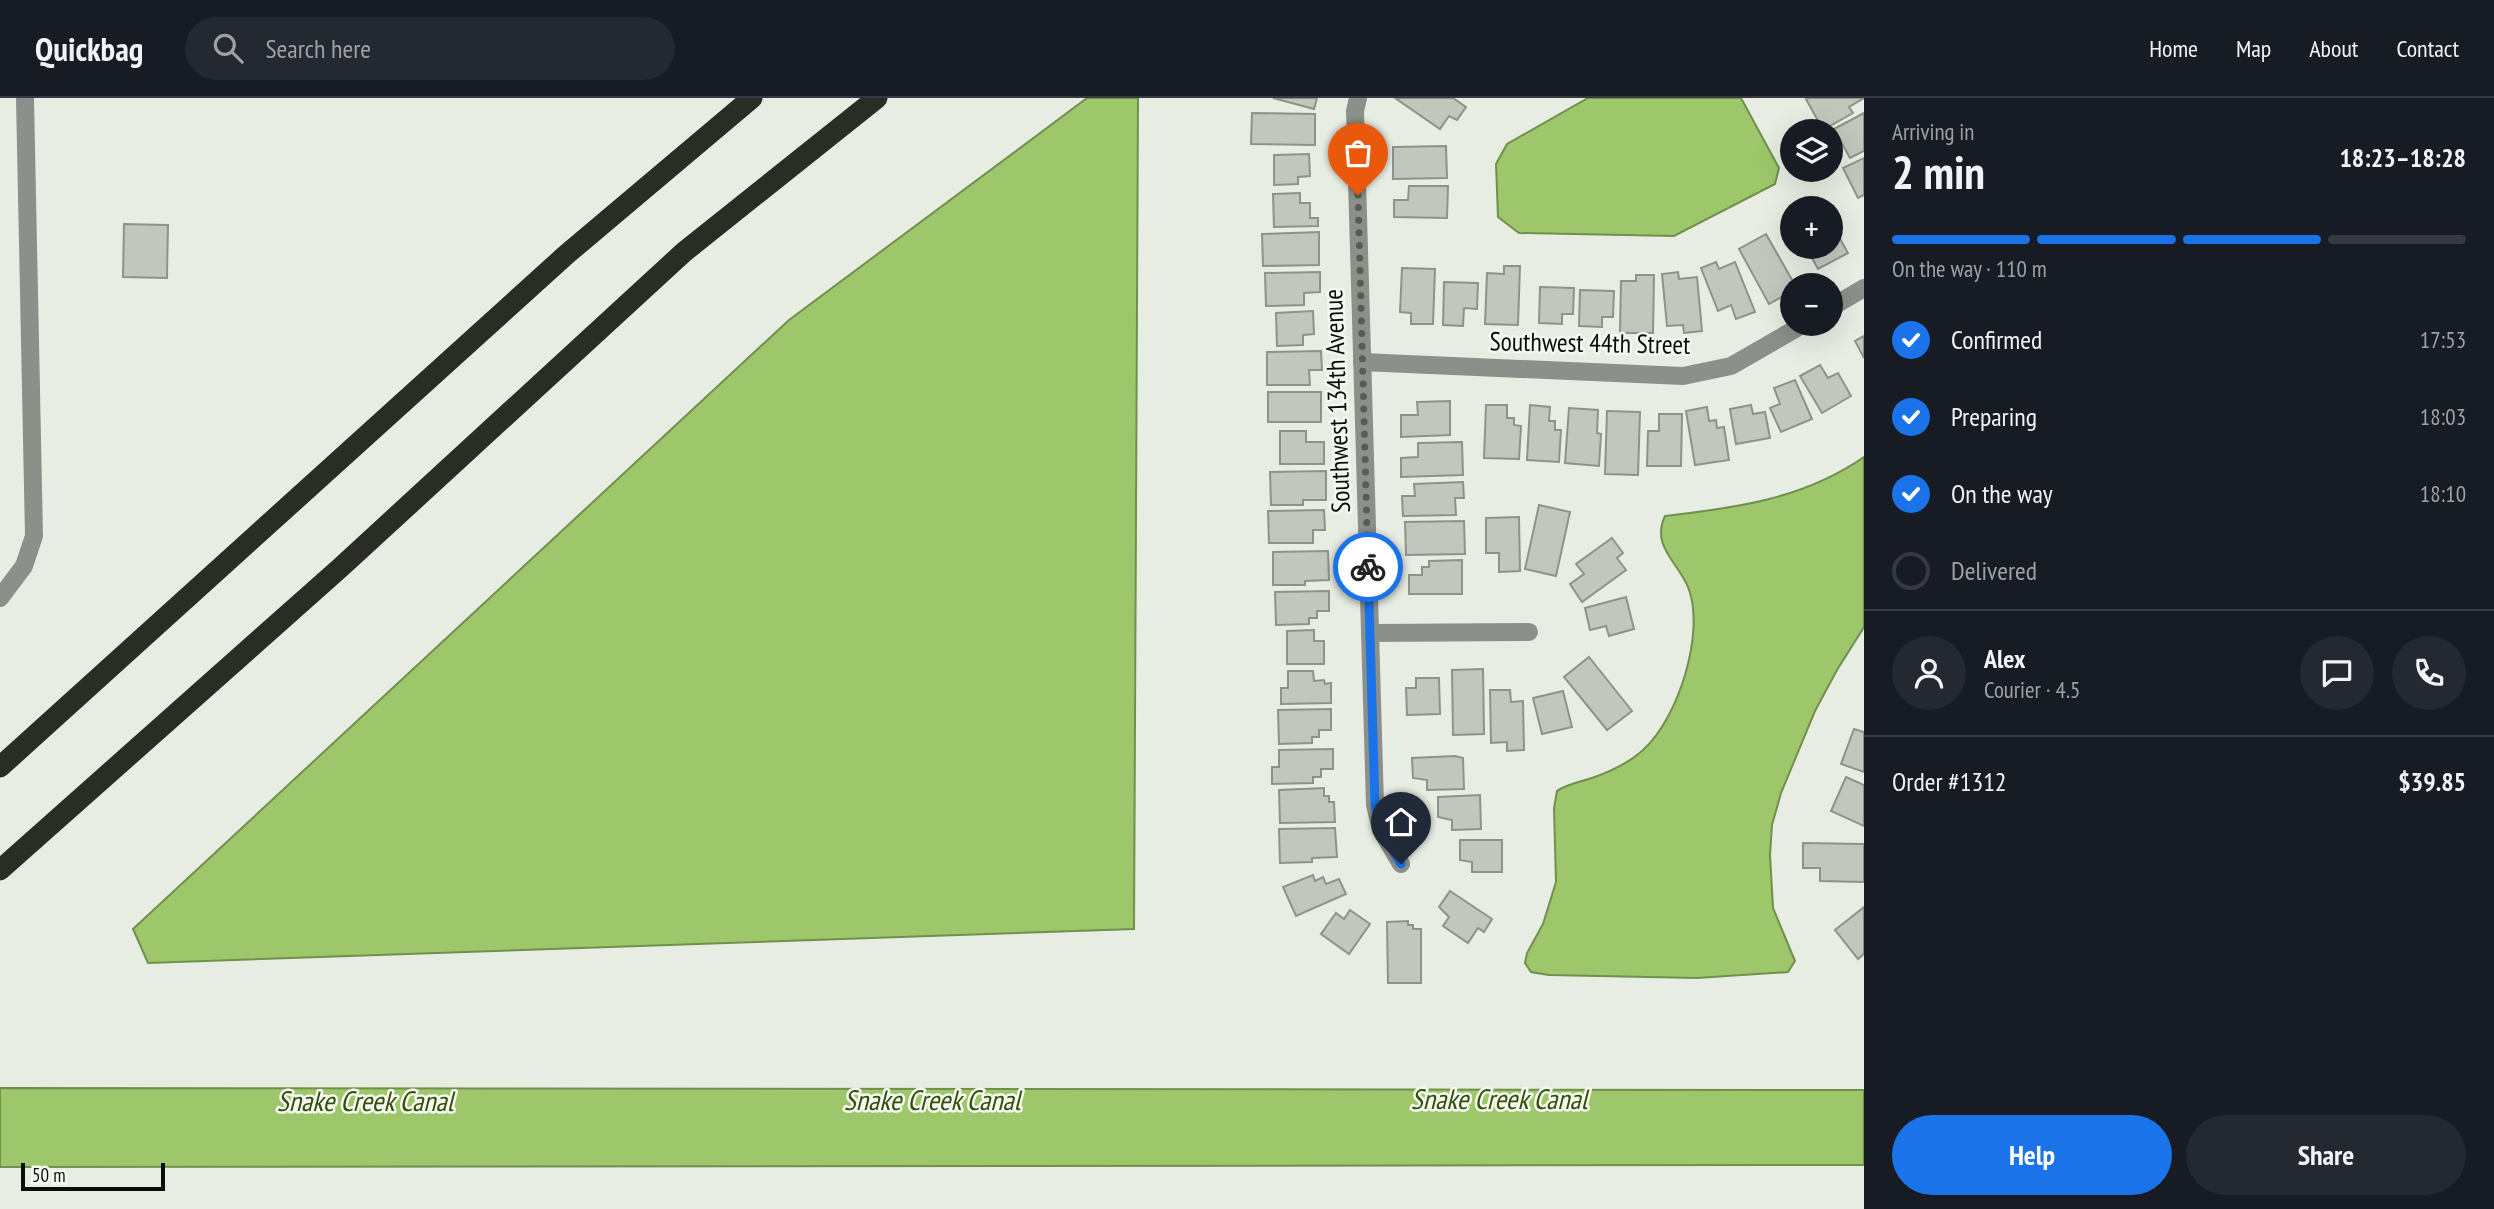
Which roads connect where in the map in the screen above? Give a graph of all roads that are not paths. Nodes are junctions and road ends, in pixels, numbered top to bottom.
1 (24, 98) edge
2 (752, 98) edge
3 (877, 98) edge
4 (1358, 98) edge
5 (1864, 288) edge
6 (1843, 300) edge
7 (1783, 336) edge
8 (1362, 362) junction
9 (0, 598) edge
10 (1529, 632) dead end
11 (1370, 633) junction
12 (0, 768) edge
13 (1401, 864) dead end
14 (0, 870) edge

1 - 9 street
2 - 12 highway
3 - 14 highway
4 - 8 street, Southwest 134th Avenue
5 - 6 street
7 - 8 street, Southwest 44th Street
8 - 11 street, Southwest 134th Avenue
10 - 11 street
11 - 13 street, Southwest 134th Avenue

